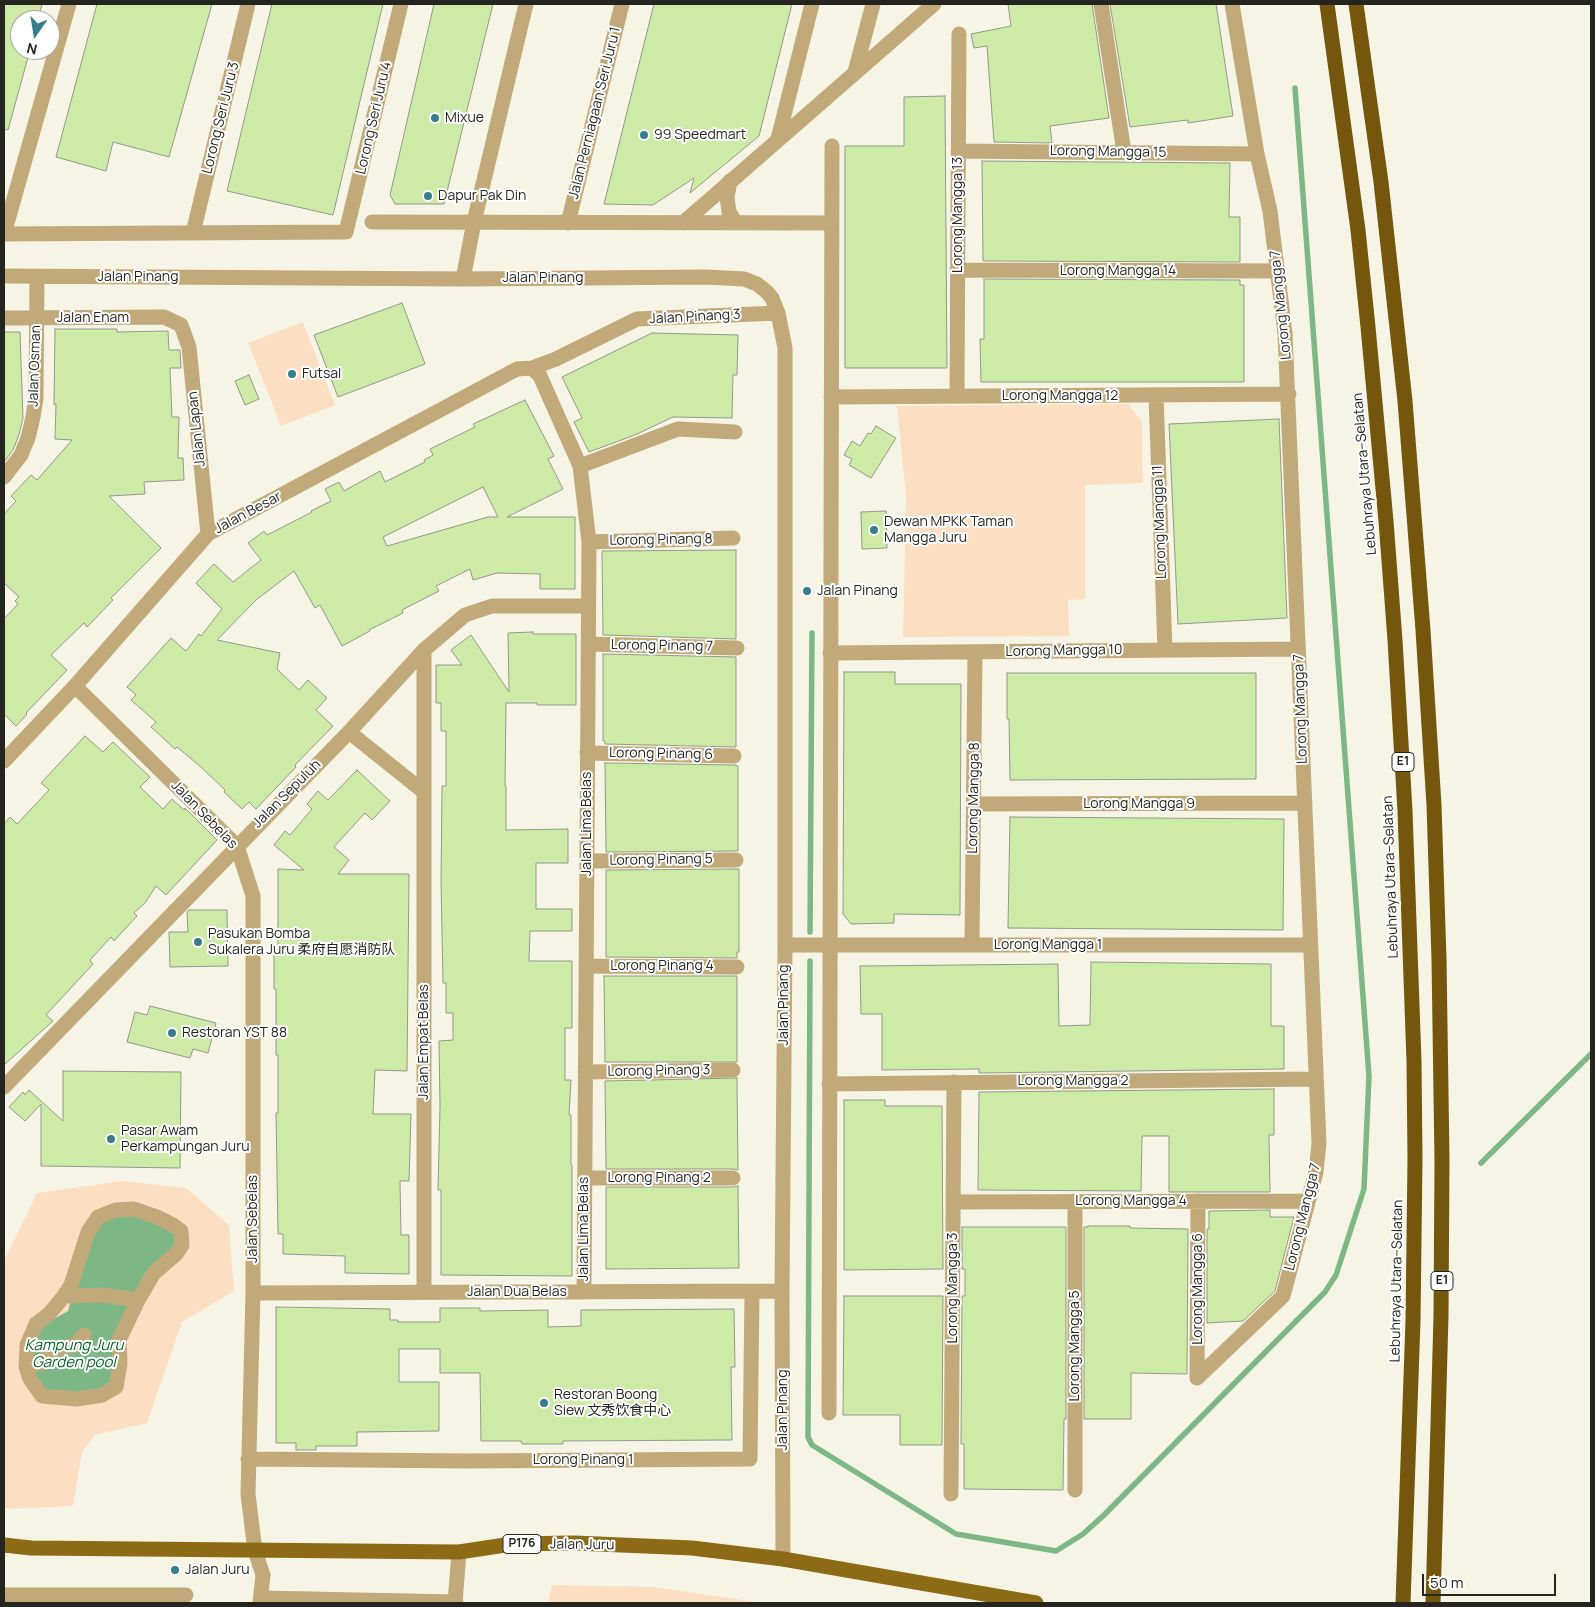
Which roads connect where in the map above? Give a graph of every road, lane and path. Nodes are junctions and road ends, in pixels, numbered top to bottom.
1 (69, 4) edge
2 (248, 4) edge
3 (401, 4) edge
4 (526, 4) edge
5 (622, 4) edge
6 (812, 4) edge
7 (873, 4) edge
8 (934, 4) edge
9 (1101, 4) edge
10 (1232, 4) edge
11 (1327, 4) edge
12 (1356, 4) edge
13 (959, 34) dead end
14 (855, 72) junction
15 (778, 139) junction
16 (832, 146) dead end
17 (958, 151) junction
18 (1124, 152) junction
19 (1257, 154) junction
20 (730, 181) junction
21 (372, 222) dead end
22 (474, 222) junction
23 (568, 223) junction
24 (683, 223) junction
25 (736, 223) junction
26 (831, 223) junction
27 (193, 233) junction
28 (4, 234) edge
29 (957, 270) junction
30 (1278, 271) junction
31 (4, 276) edge
32 (37, 276) junction
33 (463, 279) junction
34 (778, 313) junction
35 (4, 318) edge
36 (36, 318) junction
37 (180, 325) joint
38 (532, 368) junction
39 (1289, 394) junction
40 (1156, 395) junction
41 (957, 396) junction
42 (831, 397) junction
43 (735, 432) dead end
44 (580, 466) junction
45 (4, 477) edge
46 (208, 534) junction
47 (733, 538) dead end
48 (589, 542) junction
49 (588, 606) junction
50 (588, 644) junction
51 (737, 648) dead end
52 (1298, 649) junction
53 (424, 650) junction
54 (1165, 650) junction
55 (975, 652) junction
56 (830, 653) junction
57 (75, 686) junction
58 (349, 732) junction
59 (587, 753) junction
60 (734, 756) dead end
61 (4, 761) edge
62 (424, 792) junction
63 (1305, 803) junction
64 (974, 804) junction
65 (237, 846) junction
66 (736, 860) dead end
67 (587, 861) junction
68 (785, 945) junction
69 (830, 945) junction
70 (972, 945) junction
71 (1310, 945) junction
72 (586, 966) junction
73 (737, 967) dead end
74 (733, 1070) dead end
75 (585, 1072) junction
76 (1316, 1079) junction
77 (954, 1082) junction
78 (829, 1084) junction
79 (4, 1087) edge
80 (585, 1178) junction
81 (734, 1178) dead end
82 (1076, 1201) junction
83 (1198, 1201) junction
84 (1308, 1201) junction
85 (953, 1202) junction
86 (752, 1291) junction
87 (782, 1291) junction
88 (424, 1292) junction
89 (584, 1292) junction
90 (253, 1293) junction
91 (64, 1296) junction
92 (138, 1300) junction
93 (84, 1335) dead end
94 (26, 1367) junction
95 (1197, 1378) joint
96 (828, 1413) dead end
97 (248, 1459) junction
98 (1076, 1490) dead end
99 (951, 1494) dead end
100 (4, 1545) edge
101 (255, 1551) junction
102 (459, 1552) junction
103 (783, 1559) junction
104 (4, 1595) edge
105 (186, 1596) dead end
106 (261, 1601) edge
107 (456, 1602) edge
108 (1036, 1603) edge
109 (1403, 1603) edge
110 (1433, 1603) edge

1 - 28 street
2 - 27 street, Lorong Seri Juru 3
3 - 27 street, Lorong Seri Juru 4
4 - 22 street
5 - 23 street, Jalan Perniagaan Seri Juru 1
6 - 15 street
7 - 14 street
8 - 14 street
9 - 18 street
10 - 19 street, Lorong Mangga 7
11 - 109 highway, Lebuhraya Utara–Selatan / E1
12 - 110 highway, E1
13 - 17 street, Lorong Mangga 13
14 - 15 street
15 - 20 street
16 - 26 street
17 - 18 street, Lorong Mangga 15
17 - 29 street, Lorong Mangga 13
18 - 19 street, Lorong Mangga 15
19 - 30 street, Lorong Mangga 7
20 - 24 street
20 - 25 street
21 - 22 street
22 - 23 street
22 - 33 street
23 - 24 street
24 - 25 street
25 - 26 street
26 - 42 street
27 - 28 street
29 - 30 street, Lorong Mangga 14
29 - 41 street, Lorong Mangga 13
30 - 39 street, Lorong Mangga 7
31 - 32 street, Jalan Pinang
32 - 33 street, Jalan Pinang
32 - 36 street, Jalan Osman
33 - 34 street, Jalan Pinang
34 - 38 street, Jalan Pinang 3
34 - 68 street, Jalan Pinang
35 - 36 street, Jalan Enam
36 - 37 street, Jalan Enam
36 - 45 street, Jalan Osman
37 - 46 street, Jalan Lapan
38 - 44 street, Jalan Lima Belas
38 - 46 street, Jalan Besar
39 - 40 street, Lorong Mangga 12
39 - 52 street, Lorong Mangga 7
40 - 41 street, Lorong Mangga 12
40 - 54 street, Lorong Mangga 11
41 - 42 street, Lorong Mangga 12
42 - 56 street
43 - 44 street
44 - 48 street, Jalan Lima Belas
46 - 57 street, Jalan Besar
47 - 48 street, Lorong Pinang 8
48 - 49 street, Jalan Lima Belas
49 - 50 street, Jalan Lima Belas
49 - 53 street, Jalan Sepuluh
50 - 51 street, Lorong Pinang 7
50 - 59 street, Jalan Lima Belas
52 - 54 street, Lorong Mangga 10
52 - 63 street, Lorong Mangga 7
53 - 58 street, Jalan Sepuluh
53 - 62 street, Jalan Empat Belas
54 - 55 street, Lorong Mangga 10
55 - 56 street, Lorong Mangga 10
55 - 64 street, Lorong Mangga 8
56 - 69 street
57 - 61 street, Jalan Besar
57 - 65 street, Jalan Sebelas
58 - 62 street
58 - 65 street, Jalan Sepuluh
59 - 60 street, Lorong Pinang 6
59 - 67 street, Jalan Lima Belas
62 - 88 street, Jalan Empat Belas
63 - 64 street, Lorong Mangga 9
63 - 71 street, Lorong Mangga 7
64 - 70 street, Lorong Mangga 8
65 - 79 street, Jalan Sepuluh
65 - 90 street, Jalan Sebelas
66 - 67 street, Lorong Pinang 5
67 - 72 street, Jalan Lima Belas
68 - 69 street, Lorong Mangga 1
68 - 87 street, Jalan Pinang
69 - 70 street, Lorong Mangga 1
69 - 78 street
70 - 71 street, Lorong Mangga 1
71 - 76 street, Lorong Mangga 7
72 - 73 street, Lorong Pinang 4
72 - 75 street, Jalan Lima Belas
74 - 75 street, Lorong Pinang 3
75 - 80 street, Jalan Lima Belas
76 - 77 street, Lorong Mangga 2
76 - 84 street, Lorong Mangga 7
77 - 78 street, Lorong Mangga 2
77 - 85 street, Lorong Mangga 3
78 - 96 street
80 - 81 street, Lorong Pinang 2
80 - 89 street, Jalan Lima Belas
82 - 83 street, Lorong Mangga 4
82 - 85 street, Lorong Mangga 4
82 - 98 street, Lorong Mangga 5
83 - 84 street, Lorong Mangga 4
83 - 95 street, Lorong Mangga 6
84 - 95 street, Lorong Mangga 7
85 - 99 street, Lorong Mangga 3
86 - 87 street, Jalan Dua Belas
86 - 89 street, Jalan Dua Belas
86 - 97 street, Lorong Pinang 1
87 - 103 street, Jalan Pinang
88 - 89 street, Jalan Dua Belas
88 - 90 street, Jalan Dua Belas
90 - 97 street, Jalan Sebelas
91 - 92 street
91 - 92 street
91 - 94 street
92 - 94 street
93 - 94 street
97 - 101 street, Jalan Sebelas
100 - 101 main road, Jalan Juru / P176
101 - 102 main road, Jalan Juru / P176
101 - 106 street, Jalan Sebelas
102 - 103 main road, Jalan Juru / P176
102 - 107 street
103 - 108 main road, Jalan Juru / P176
104 - 105 street
106 - 107 street

